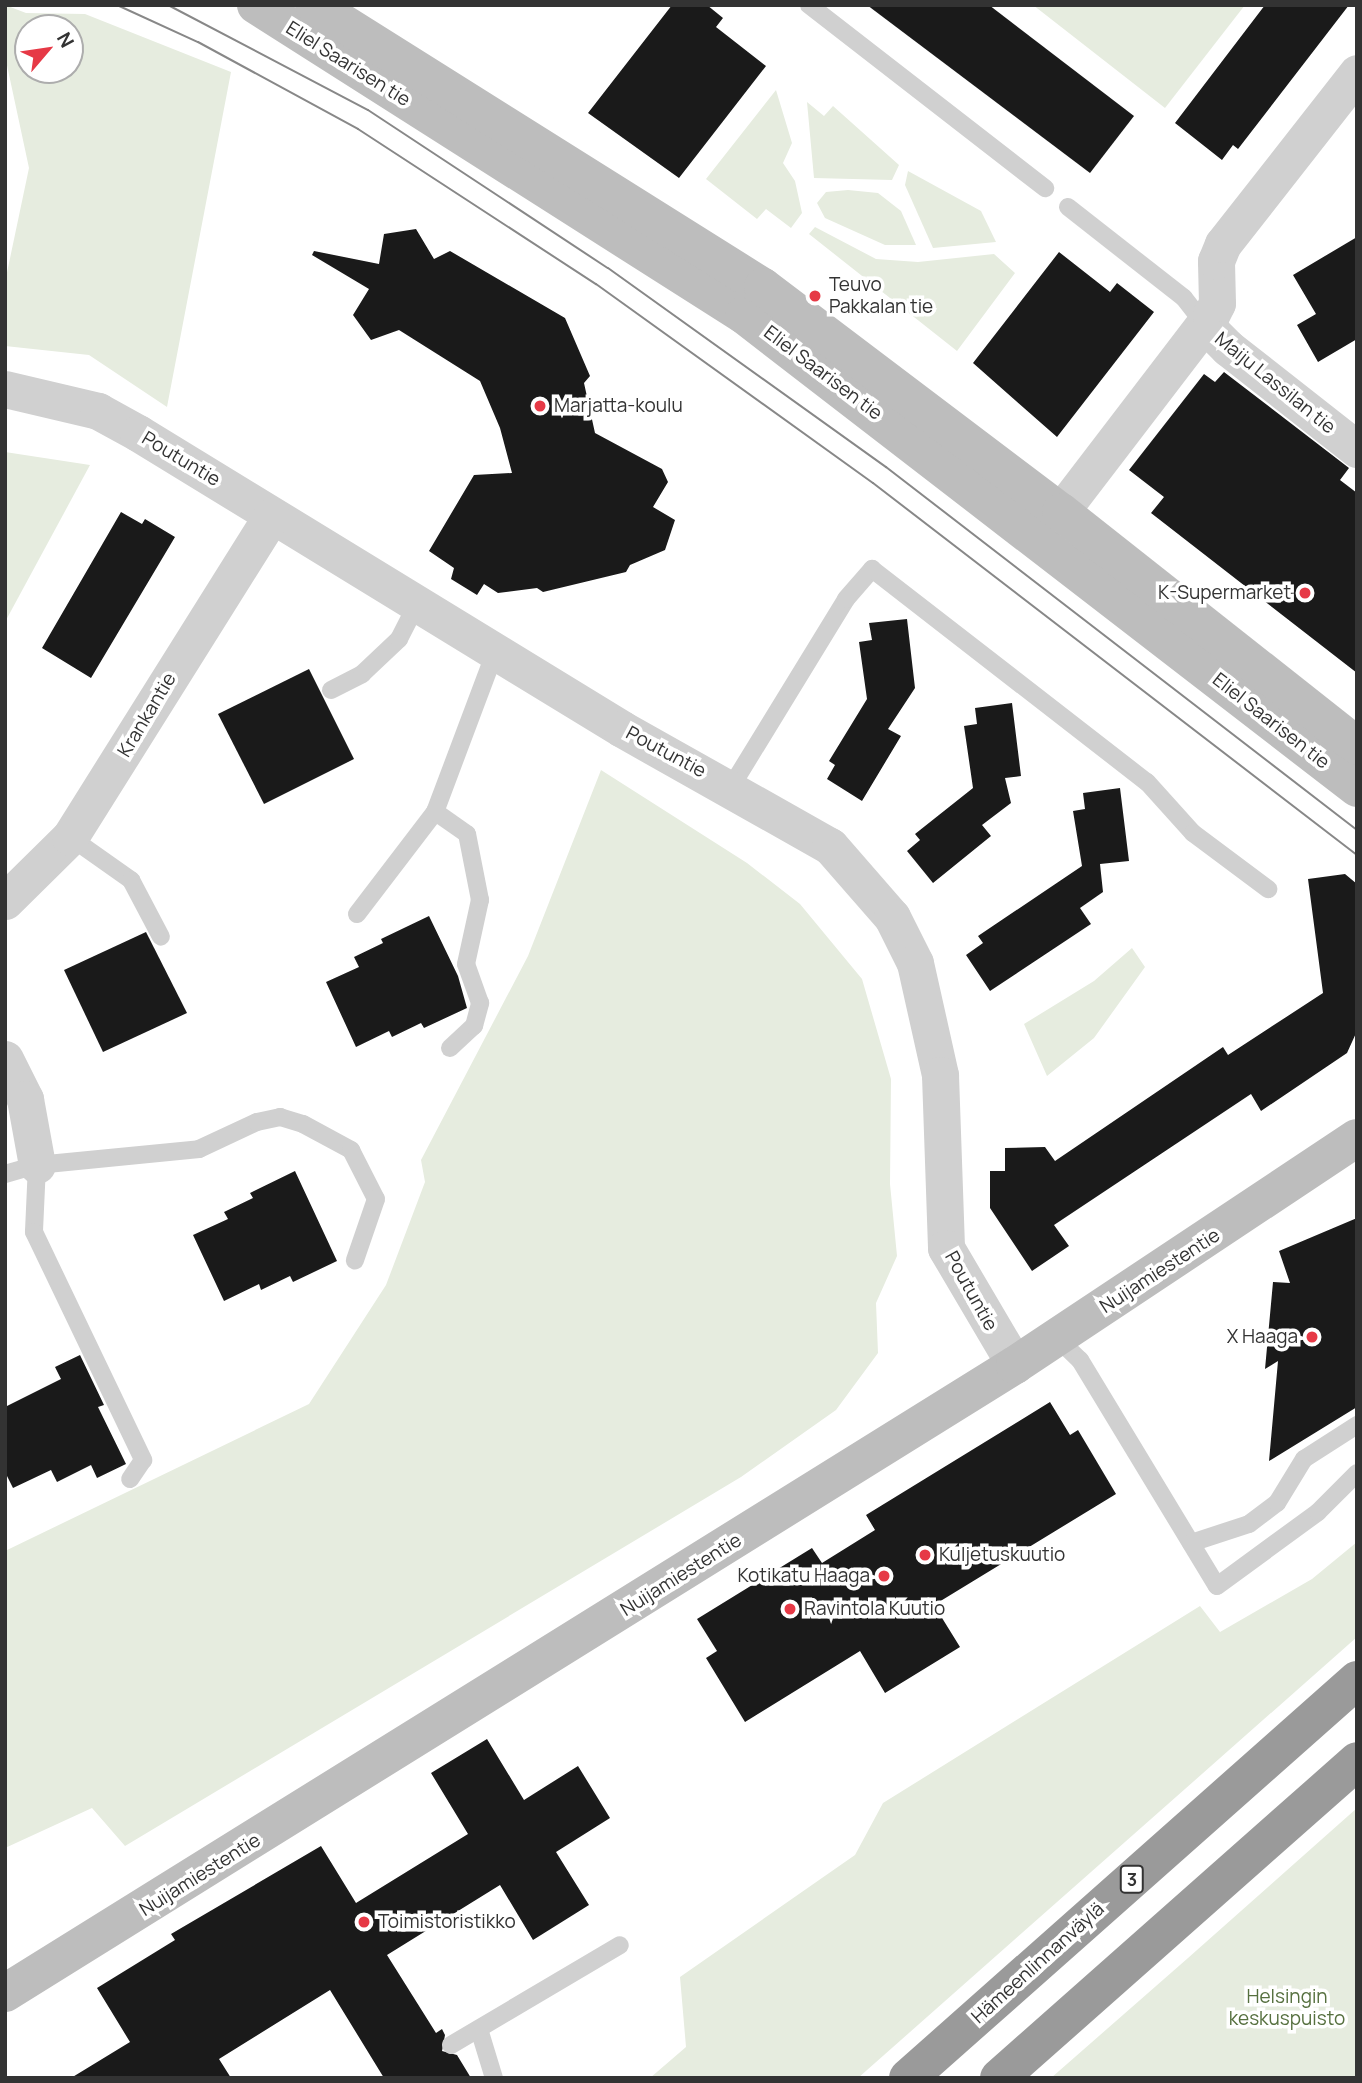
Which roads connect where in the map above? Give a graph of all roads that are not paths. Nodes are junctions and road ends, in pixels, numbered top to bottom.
1 (256, 5) edge
2 (314, 5) edge
3 (809, 5) edge
4 (1357, 73) edge
5 (1045, 188) dead end
6 (1068, 207) dead end
7 (1205, 324) junction
8 (5, 389) edge
9 (1357, 449) edge
10 (271, 516) junction
11 (1050, 526) junction
12 (417, 604) junction
13 (495, 652) junction
14 (331, 690) dead end
15 (1357, 746) edge
16 (732, 787) junction
17 (1357, 788) edge
18 (435, 812) junction
19 (70, 837) junction
20 (1268, 889) dead end
21 (5, 901) edge
22 (357, 914) dead end
23 (161, 937) dead end
24 (450, 1048) dead end
25 (5, 1059) edge
26 (1354, 1136) edge
27 (21, 1170) edge
28 (355, 1260) dead end
29 (1057, 1338) junction
30 (1015, 1365) junction
31 (1357, 1426) edge
32 (1357, 1473) edge
33 (130, 1479) dead end
34 (1191, 1543) junction
35 (1357, 1681) edge
36 (1357, 1761) edge
37 (620, 1945) dead end
38 (5, 1993) edge
39 (479, 2029) junction
40 (451, 2045) dead end
41 (494, 2078) edge
42 (908, 2078) edge
43 (999, 2078) edge

1 - 11 main road, Eliel Saarisen tie
2 - 11 main road, Eliel Saarisen tie
3 - 5 lane
4 - 7 street
6 - 7 lane, Maiju Lassilan tie
7 - 9 street, Maiju Lassilan tie
7 - 11 street
8 - 10 street, Poutuntie
10 - 12 street, Poutuntie
10 - 19 street, Krankantie
11 - 15 main road, Eliel Saarisen tie
11 - 17 main road, Eliel Saarisen tie
12 - 13 street, Poutuntie
12 - 14 lane
13 - 16 street, Poutuntie
13 - 18 lane
16 - 20 lane
16 - 30 street, Poutuntie
18 - 22 lane
18 - 24 lane
19 - 21 street, Krankantie
19 - 23 lane
25 - 27 street
26 - 29 main road, Nuijamiestentie
27 - 28 lane
27 - 33 lane
29 - 30 main road, Nuijamiestentie
29 - 34 lane
30 - 38 main road, Nuijamiestentie
31 - 34 lane
32 - 34 lane
35 - 42 highway, Hämeenlinnanväylä / 3
36 - 43 highway
37 - 39 lane
39 - 40 lane
39 - 41 lane

